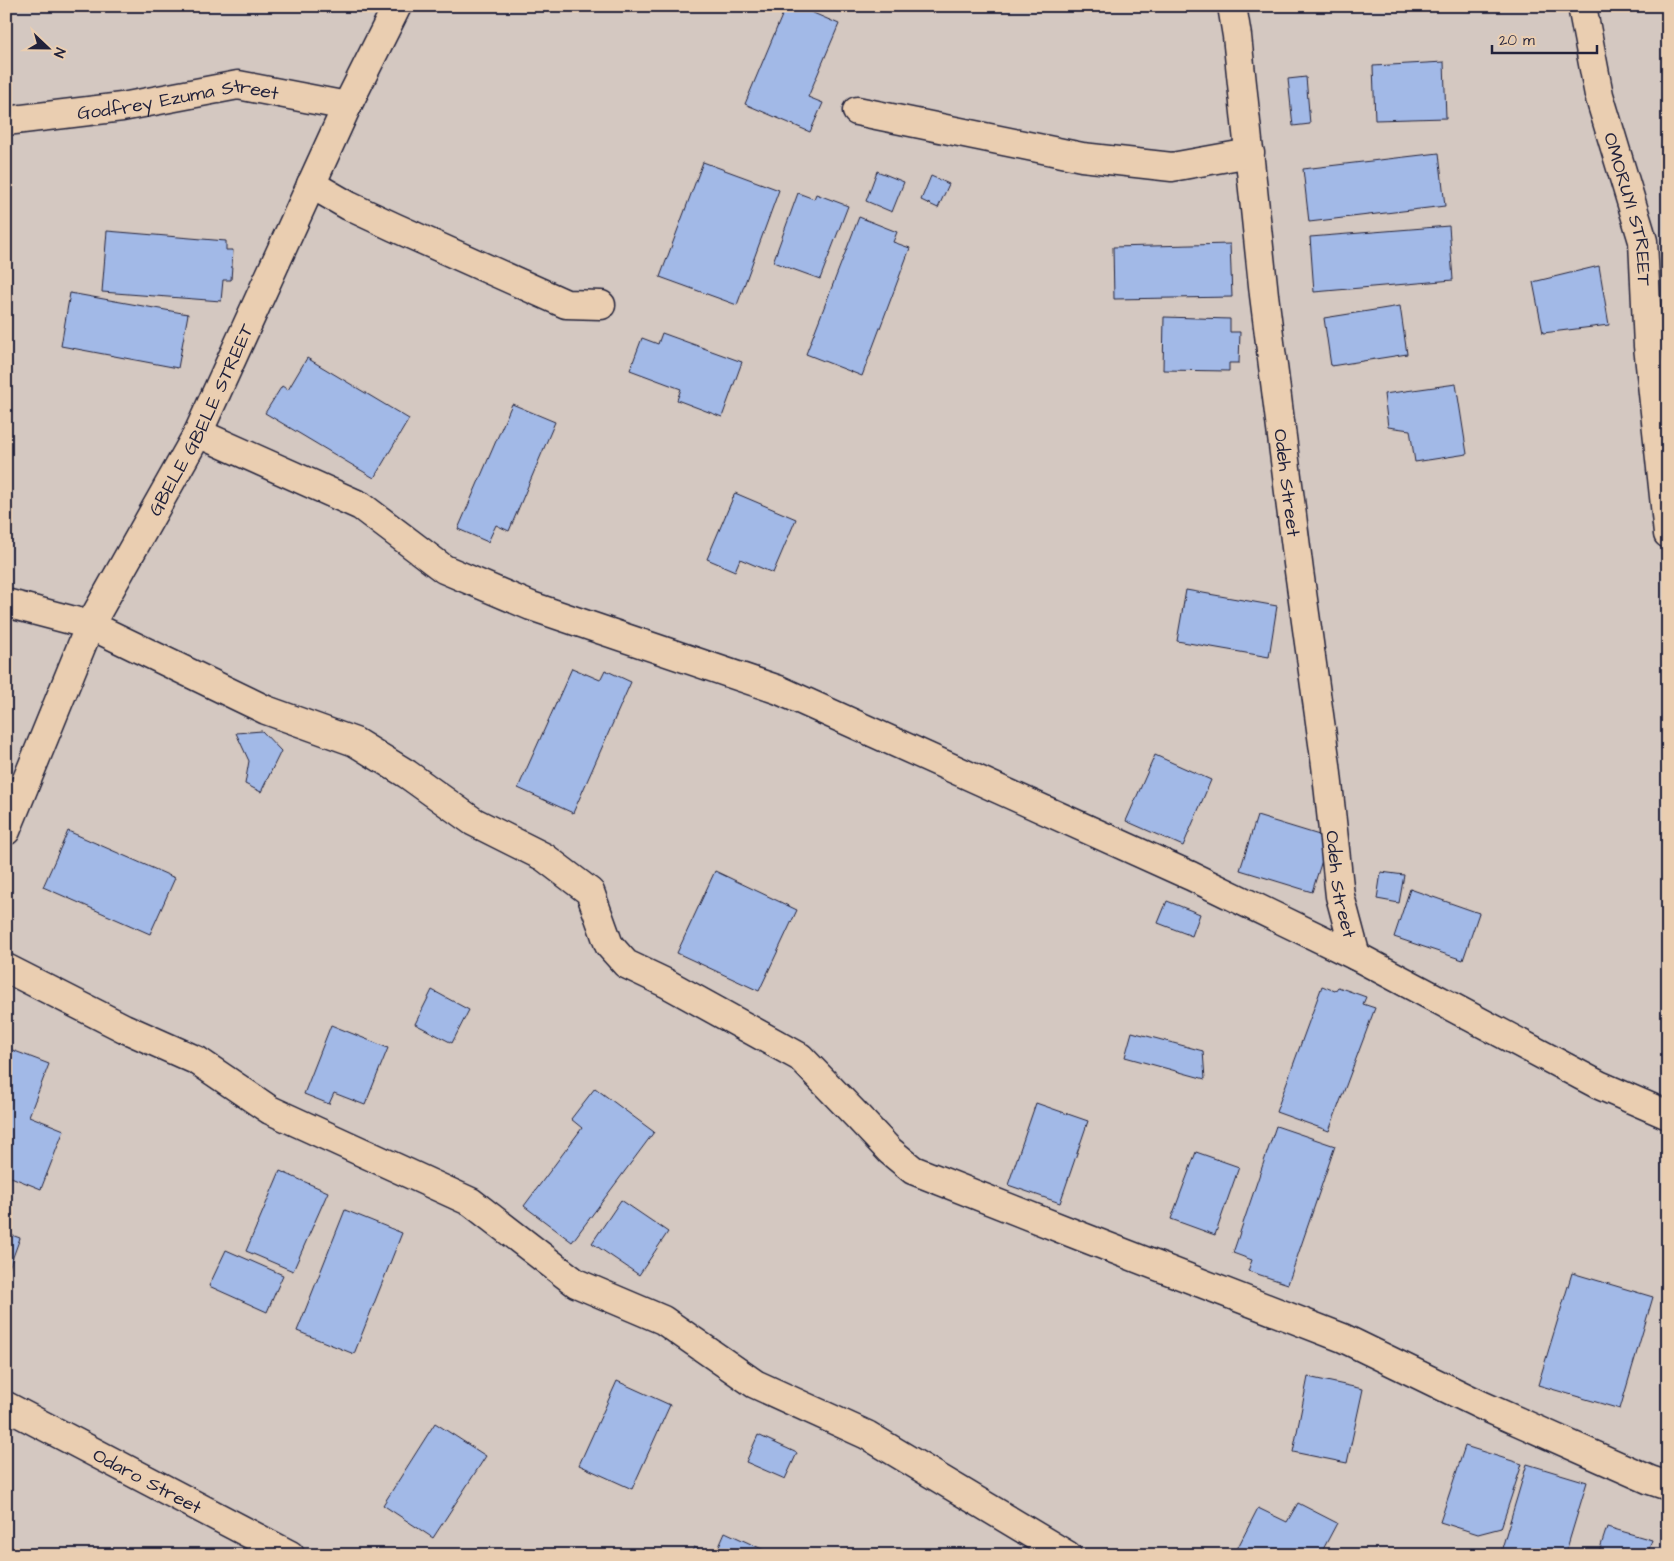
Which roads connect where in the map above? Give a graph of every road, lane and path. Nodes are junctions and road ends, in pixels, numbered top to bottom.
1 (397, 6) edge
2 (1232, 6) edge
3 (1582, 6) edge
4 (347, 106) junction
5 (856, 111) dead end
6 (6, 121) edge
7 (1250, 153) junction
8 (311, 184) junction
9 (601, 305) dead end
10 (198, 433) junction
11 (1668, 534) edge
12 (6, 602) edge
13 (90, 625) junction
14 (6, 831) edge
15 (1356, 956) junction
16 (6, 968) edge
17 (1668, 1115) edge
18 (6, 1406) edge
19 (1668, 1486) edge
20 (290, 1555) edge
21 (1067, 1555) edge

1 - 4 street, GBELE GBELE STREET
2 - 7 street, Odeh Street
3 - 11 street, OMORUYI STREET
4 - 6 street, Godfrey Ezuma Street
4 - 8 street, GBELE GBELE STREET
5 - 7 street
7 - 15 street, Odeh Street
8 - 9 street
8 - 10 street, GBELE GBELE STREET
10 - 13 street, GBELE GBELE STREET
10 - 15 street
12 - 13 street
13 - 14 street, GBELE GBELE STREET
13 - 19 street
15 - 17 street
16 - 21 street
18 - 20 street, Odaro Street

